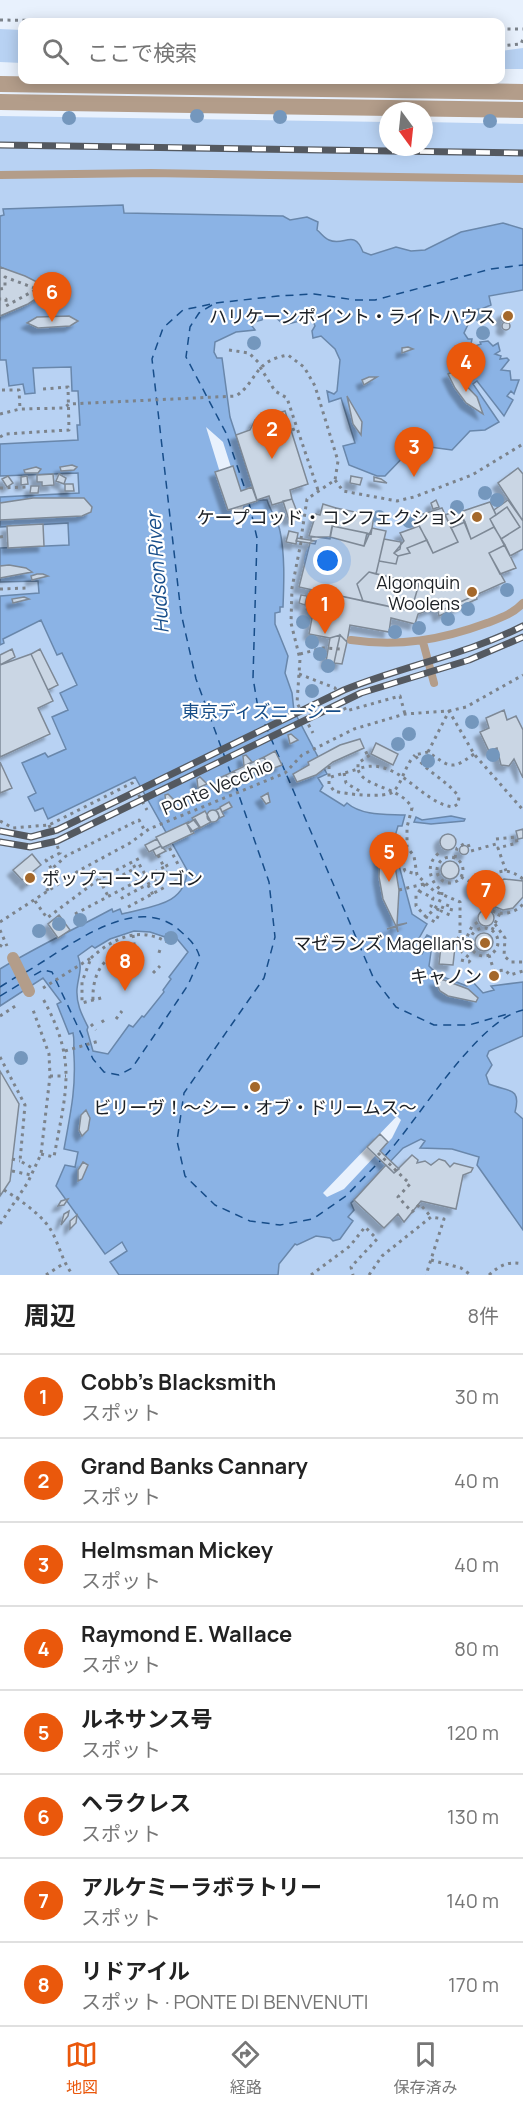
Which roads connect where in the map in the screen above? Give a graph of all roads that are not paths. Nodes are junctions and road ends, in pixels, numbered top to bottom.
1 (0, 84) edge
2 (523, 92) edge
3 (0, 102) edge
4 (523, 110) edge
5 (0, 176) edge
6 (523, 179) edge
7 (523, 603) edge
8 (351, 640) road end
9 (423, 642) junction
10 (434, 683) dead end
11 (13, 958) dead end
12 (29, 994) road end

1 - 2 street
3 - 4 street
5 - 6 lane
7 - 9 lane
8 - 9 lane
9 - 10 lane
11 - 12 street

